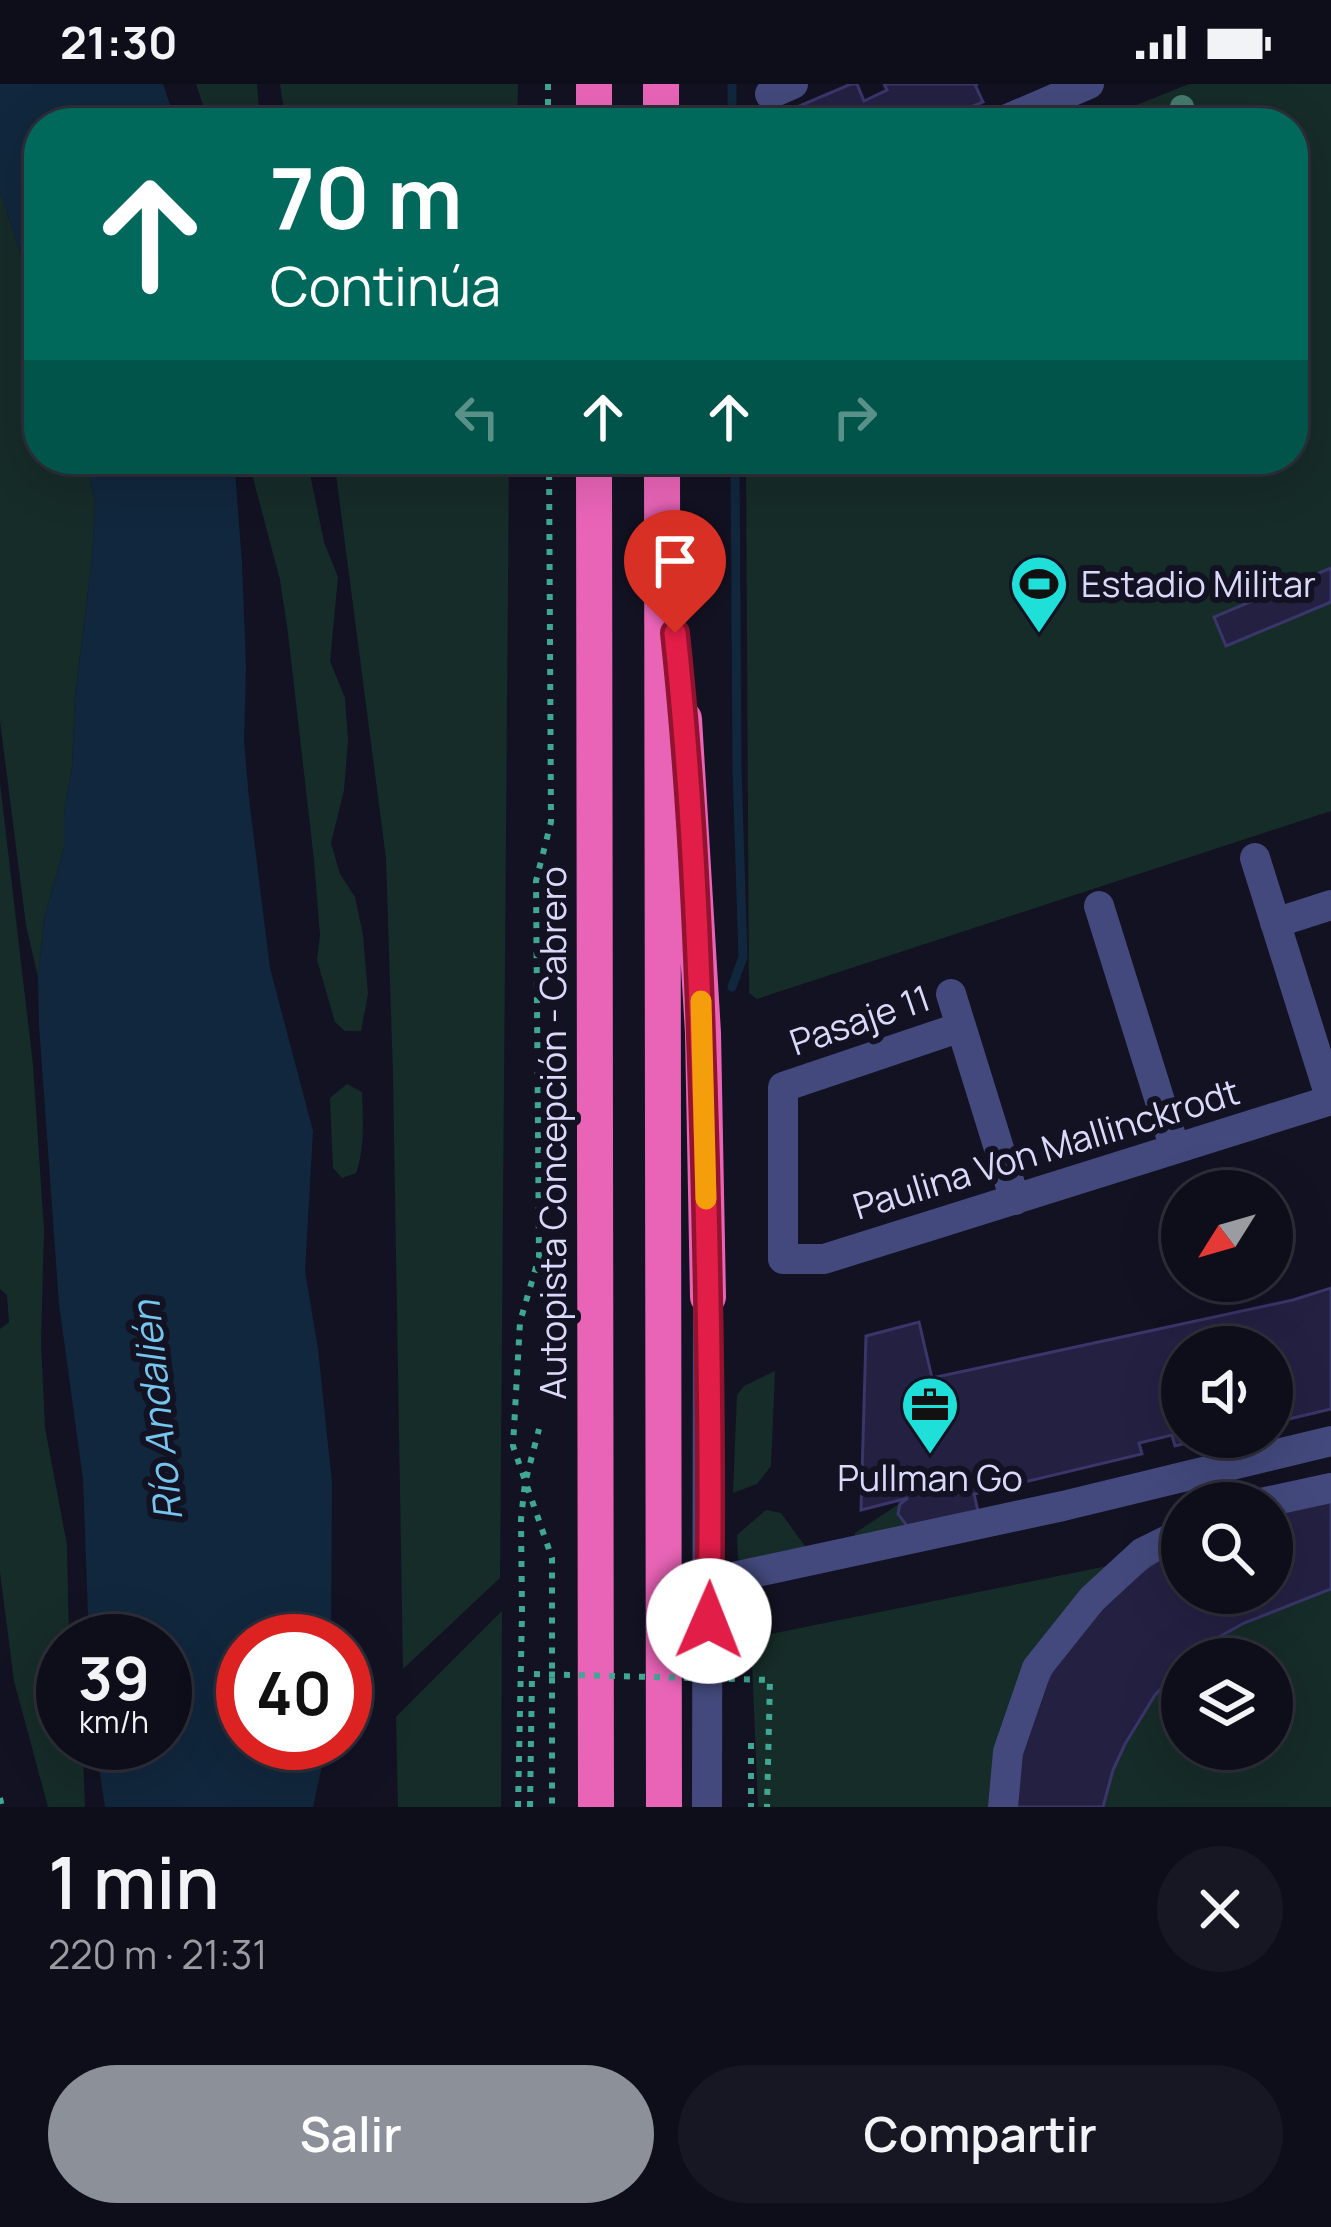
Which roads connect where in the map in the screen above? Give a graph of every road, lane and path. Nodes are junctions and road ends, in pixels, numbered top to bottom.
1 (1089, 84) edge
2 (1033, 108) edge
3 (549, 474) edge
4 (594, 474) edge
5 (662, 474) edge
6 (663, 540) junction
7 (1255, 858) dead end
8 (1331, 905) edge
9 (1099, 906) dead end
10 (1275, 922) junction
11 (951, 994) dead end
12 (961, 1028) junction
13 (1331, 1100) edge
14 (1174, 1150) junction
15 (1015, 1200) junction
16 (783, 1259) joint
17 (708, 1297) joint
18 (539, 1429) dead end
19 (1331, 1441) edge
20 (525, 1484) junction
21 (1331, 1488) edge
22 (1293, 1496) edge
23 (1161, 1544) edge
24 (710, 1582) junction
25 (751, 1743) dead end
26 (518, 1807) edge
27 (530, 1807) edge
28 (552, 1807) edge
29 (596, 1807) edge
30 (664, 1807) edge
31 (707, 1807) edge
32 (751, 1807) edge
33 (767, 1807) edge
34 (1003, 1807) edge

1 - 2 street
3 - 20 path
4 - 29 highway, Autopista Concepción - Cabrero
5 - 6 highway
6 - 17 highway
6 - 30 highway
7 - 10 street
8 - 10 street
9 - 14 street
10 - 13 street
11 - 12 street
12 - 15 street
12 - 16 street, Pasaje 11
13 - 14 street, Paulina Von Mallinckrodt
14 - 15 street, Paulina Von Mallinckrodt
15 - 16 street, Paulina Von Mallinckrodt
17 - 24 street
18 - 20 path
19 - 24 street
20 - 26 path
20 - 28 path
21 - 22 street
23 - 34 street
24 - 31 street
25 - 32 path
27 - 33 path, bridge

